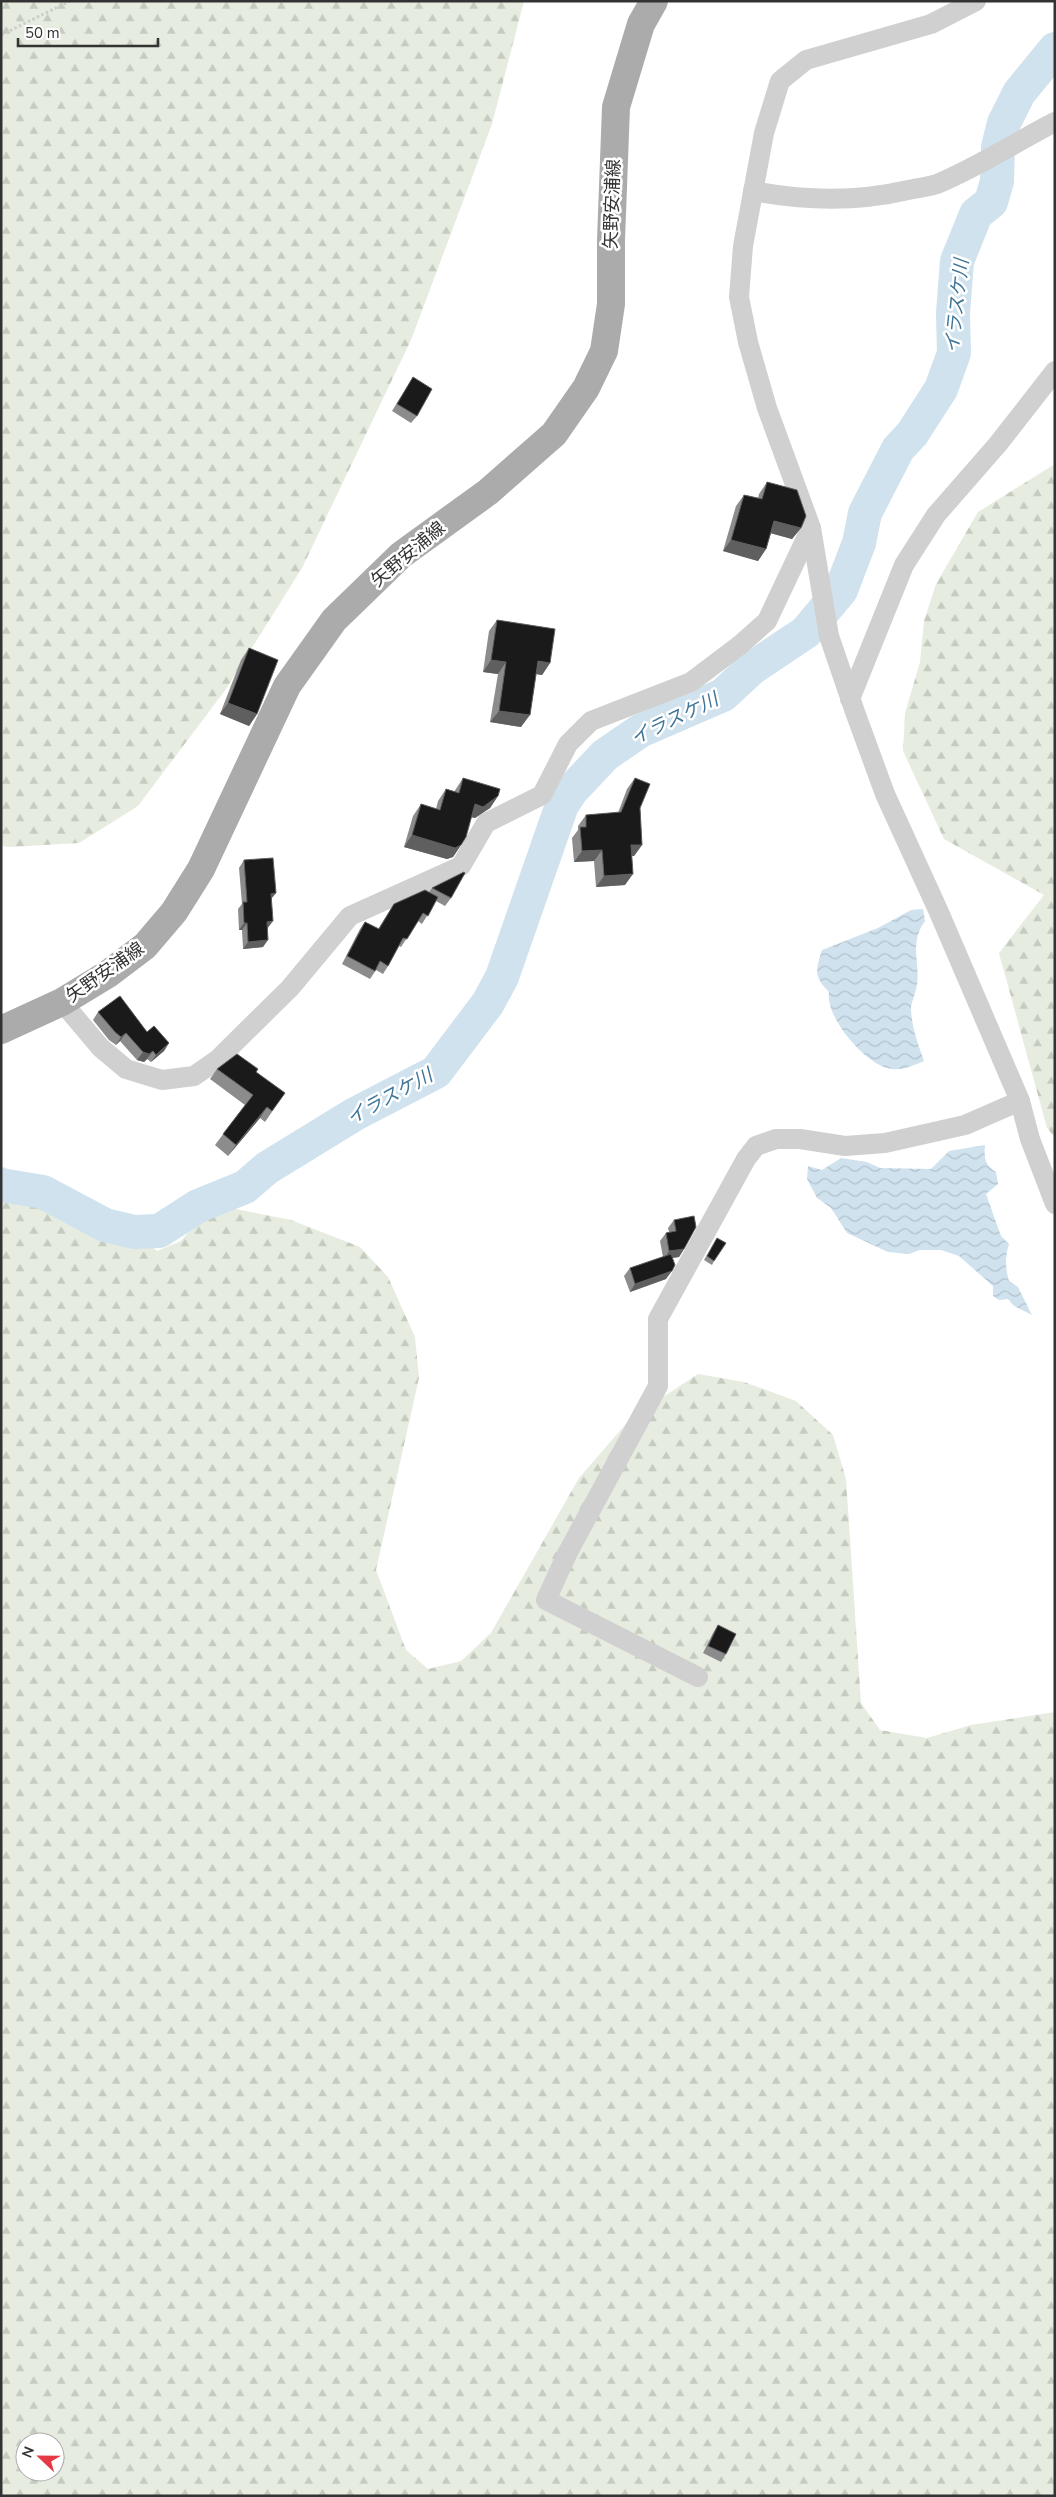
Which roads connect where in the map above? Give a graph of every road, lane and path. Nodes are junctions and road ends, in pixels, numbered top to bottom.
1 (70, 1) edge
2 (654, 1) edge
3 (976, 1) edge
4 (1, 35) edge
5 (1055, 122) edge
6 (754, 192) junction
7 (1055, 371) edge
8 (811, 528) junction
9 (850, 699) junction
10 (62, 1002) junction
11 (1, 1030) edge
12 (1020, 1101) junction
13 (1055, 1204) edge
14 (698, 1677) dead end

1 - 4 path
2 - 10 main road, 矢野安浦線
3 - 6 street
5 - 6 street
6 - 8 street
7 - 9 street
8 - 9 street
8 - 10 street
9 - 12 street
10 - 11 main road, 矢野安浦線
12 - 13 street
12 - 14 street

